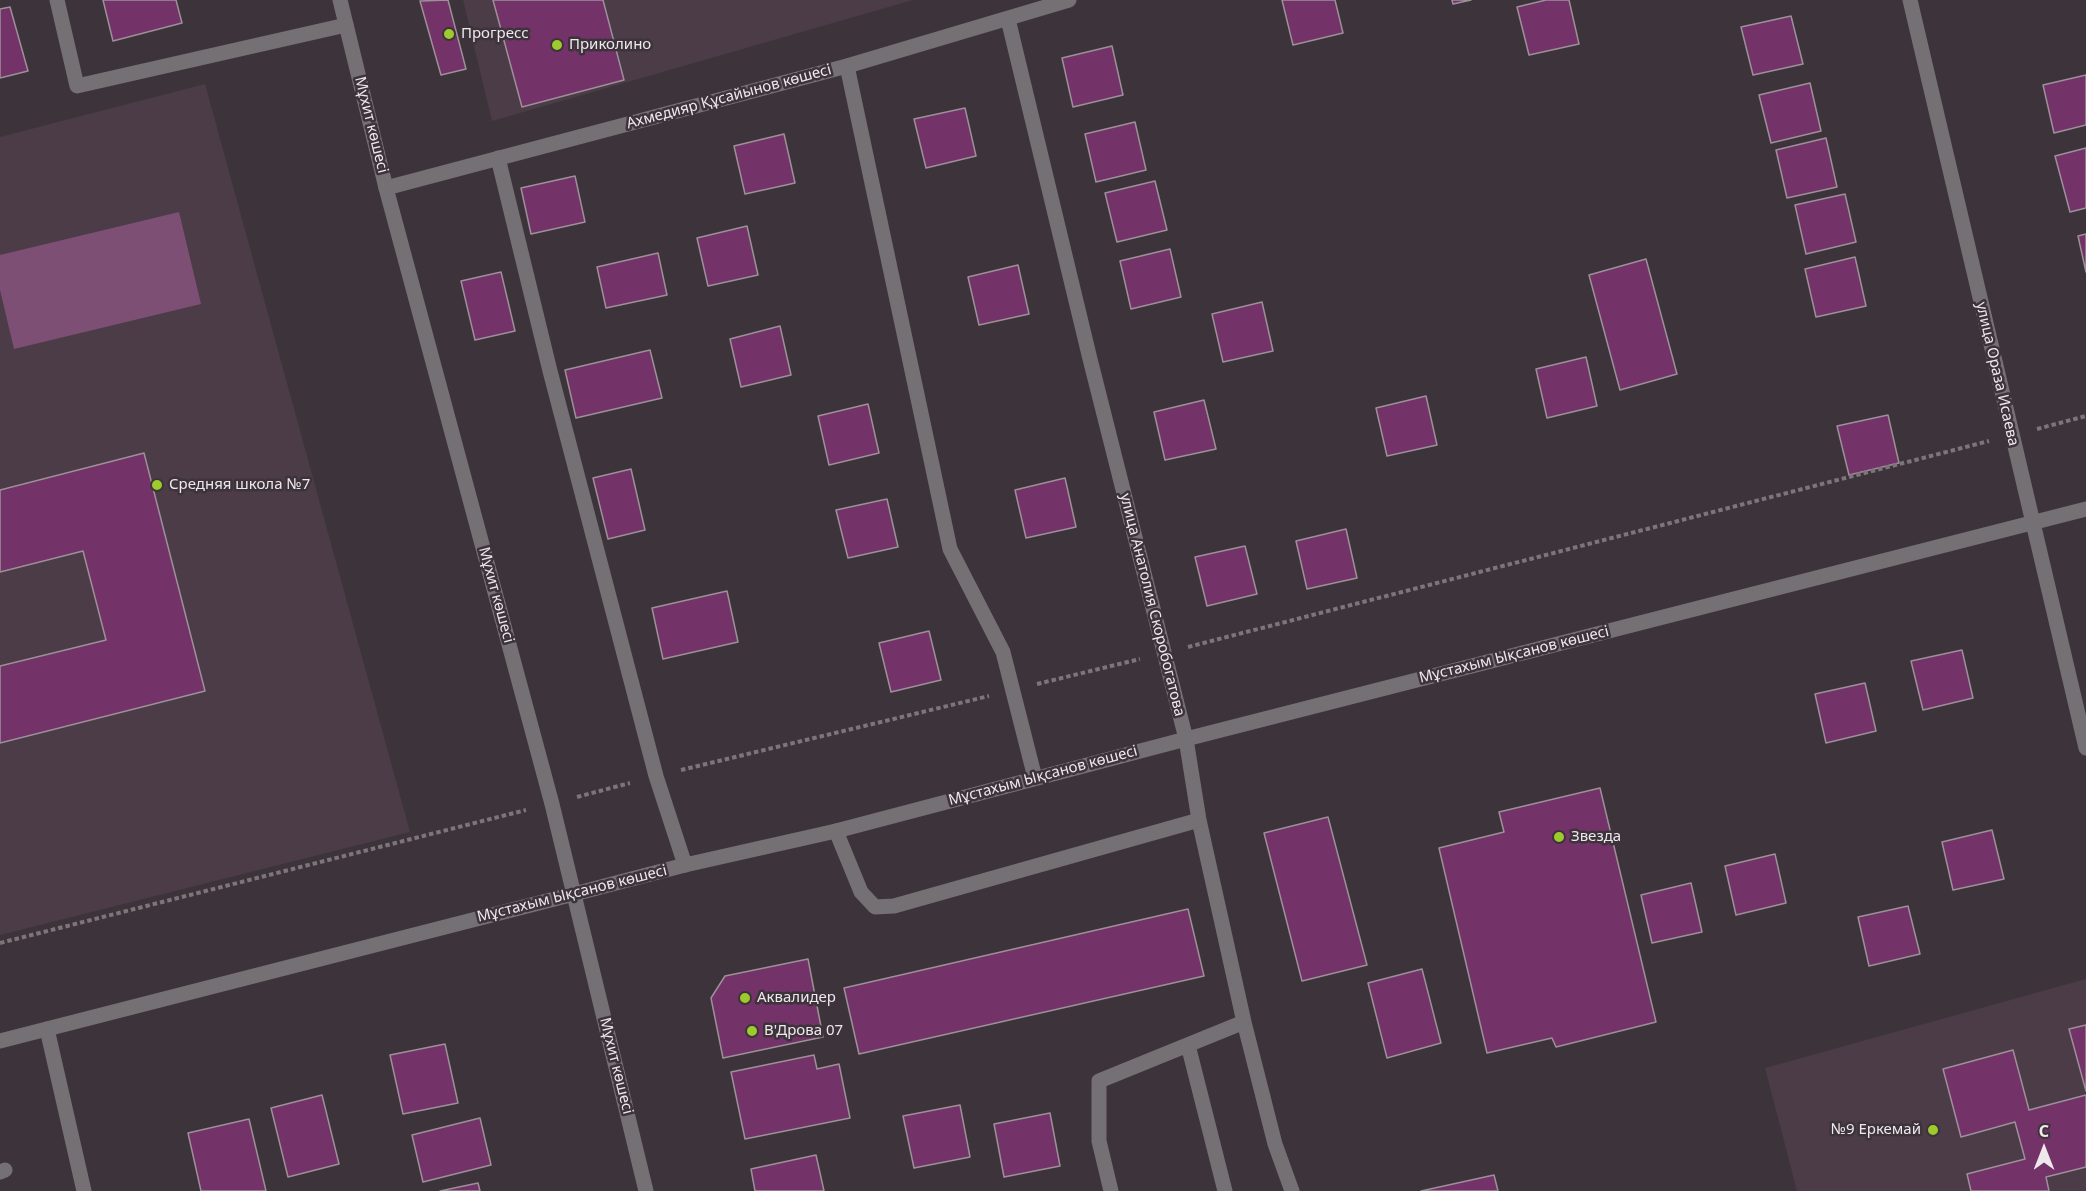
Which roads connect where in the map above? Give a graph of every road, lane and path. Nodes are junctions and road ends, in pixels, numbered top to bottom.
1 (57, 0) edge
2 (340, 0) edge
3 (1910, 0) edge
4 (1061, 1) edge
5 (1008, 19) junction
6 (346, 25) junction
7 (847, 66) junction
8 (498, 158) junction
9 (386, 188) junction
10 (2086, 416) edge
11 (2012, 435) junction
12 (2086, 509) edge
13 (2032, 523) junction
14 (1164, 653) junction
15 (1012, 691) junction
16 (1186, 739) junction
17 (2086, 748) edge
18 (656, 776) junction
19 (1035, 778) junction
20 (552, 804) junction
21 (1199, 820) junction
22 (836, 831) junction
23 (685, 865) junction
24 (574, 894) junction
25 (0, 943) edge
26 (1244, 1022) junction
27 (47, 1029) junction
28 (0, 1041) edge
29 (1188, 1045) junction
30 (84, 1191) edge
31 (646, 1191) edge
32 (1111, 1191) edge
33 (1226, 1191) edge
34 (1292, 1191) edge

1 - 6 street
2 - 6 street, Мұхит көшесі
3 - 11 street, улица Ораза Исаева
4 - 5 street, Ахмедияр Құсайынов көшесі
5 - 7 street, Ахмедияр Құсайынов көшесі
5 - 14 street, улица Анатолия Скоробогатова
6 - 9 street, Мұхит көшесі
7 - 8 street, Ахмедияр Құсайынов көшесі
7 - 15 street
8 - 9 street, Ахмедияр Құсайынов көшесі
8 - 18 street
9 - 20 street, Мұхит көшесі
10 - 11 path
11 - 13 street, улица Ораза Исаева
11 - 14 path
12 - 13 street, Мұстахым Ықсанов көшесі
13 - 16 street, Мұстахым Ықсанов көшесі
13 - 17 street, улица Ораза Исаева
14 - 15 path
14 - 16 street, улица Анатолия Скоробогатова
15 - 18 path
15 - 19 street
16 - 19 street, Мұстахым Ықсанов көшесі
16 - 21 street, улица Анатолия Скоробогатова
18 - 20 path
18 - 23 street
19 - 22 street, Мұстахым Ықсанов көшесі
20 - 24 street, Мұхит көшесі
20 - 25 path
21 - 22 street
21 - 26 street, улица Анатолия Скоробогатова
22 - 23 street, Мұстахым Ықсанов көшесі
23 - 24 street, Мұстахым Ықсанов көшесі
24 - 27 street, Мұстахым Ықсанов көшесі
24 - 31 street, Мұхит көшесі
26 - 29 street
26 - 34 street, улица Анатолия Скоробогатова
27 - 28 street, Мұстахым Ықсанов көшесі
27 - 30 street
29 - 32 street
29 - 33 street

